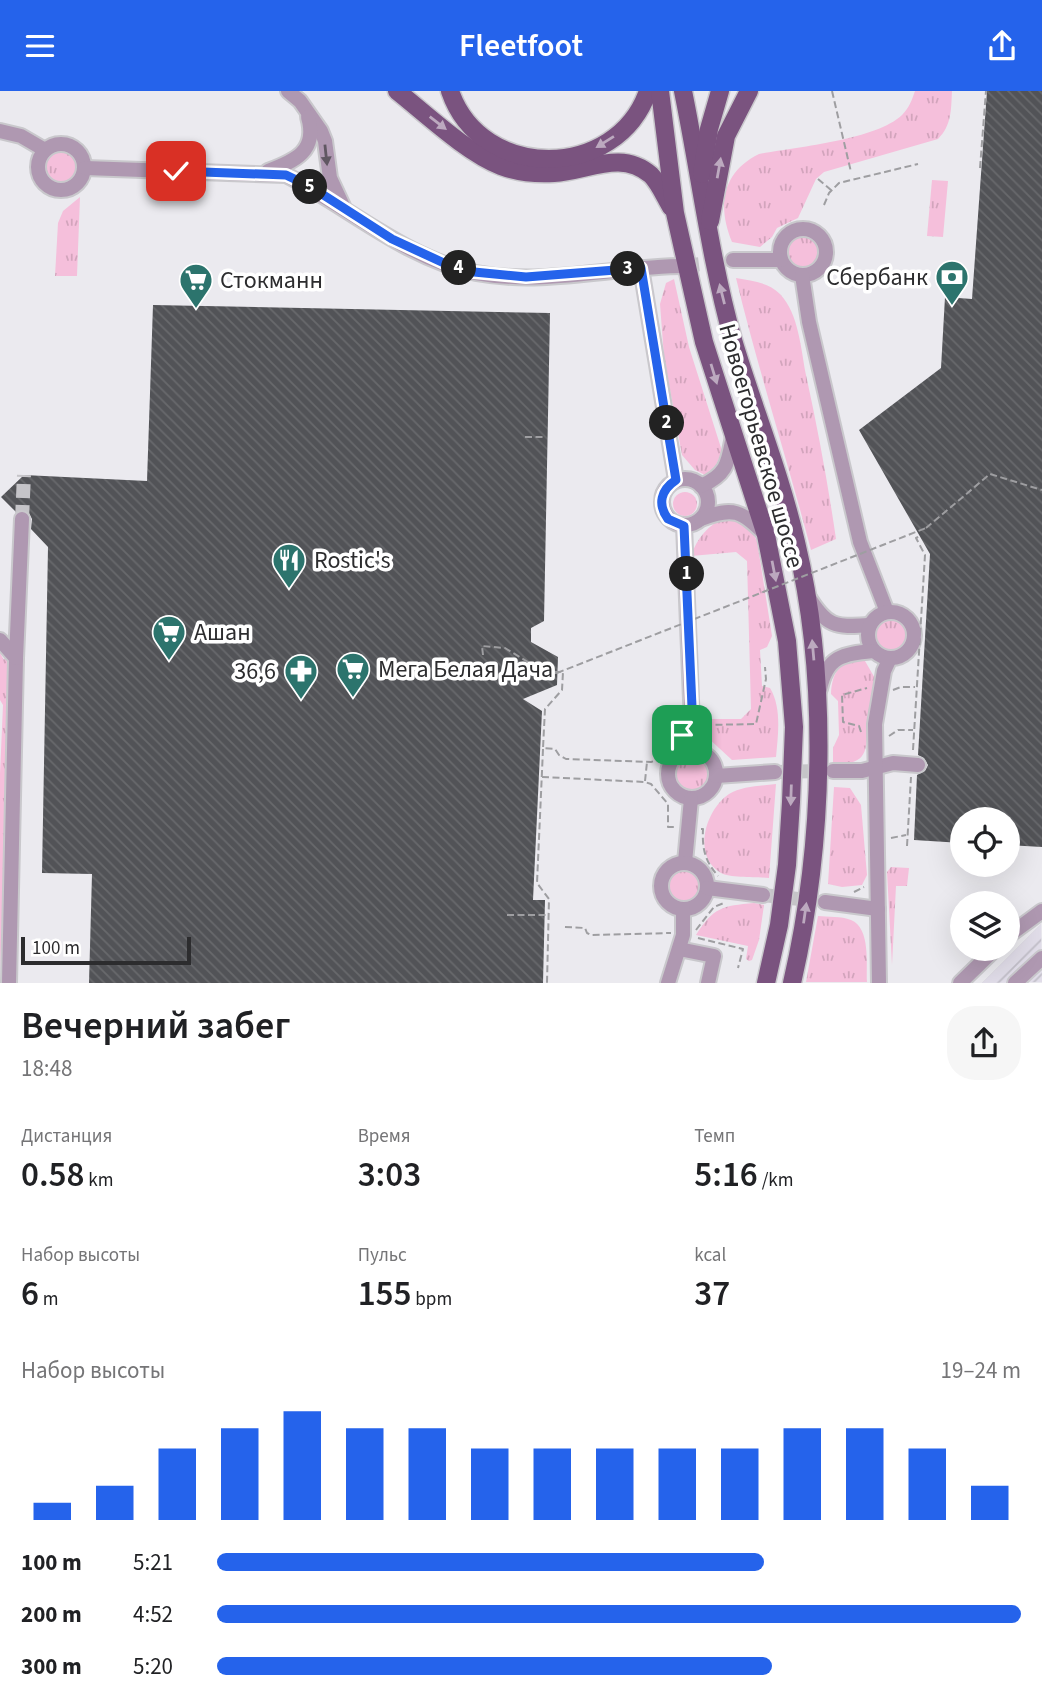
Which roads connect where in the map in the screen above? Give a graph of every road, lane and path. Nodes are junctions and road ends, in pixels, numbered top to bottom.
1 (288, 91) edge
2 (397, 91) edge
3 (450, 91) edge
4 (648, 91) edge
5 (660, 91) edge
6 (683, 91) edge
7 (720, 91) edge
8 (749, 91) edge
9 (832, 91) edge
10 (986, 91) edge
11 (303, 106) junction
12 (0, 131) edge
13 (45, 150) junction
14 (918, 164) dead end
15 (85, 168) junction
16 (980, 168) dead end
17 (851, 172) dead end
18 (262, 174) junction
19 (818, 179) dead end
20 (700, 188) junction
21 (831, 190) junction
22 (824, 205) dead end
23 (343, 207) junction
24 (675, 213) junction
25 (708, 235) junction
26 (781, 260) junction
27 (733, 261) tunnel mouth
28 (660, 266) junction
29 (685, 266) tunnel mouth
30 (641, 268) junction
31 (802, 275) junction
32 (649, 309) junction
33 (733, 436) junction
34 (524, 437) dead end
35 (544, 437) dead end
36 (676, 480) junction
37 (701, 486) junction
38 (1042, 490) edge
39 (22, 519) tunnel mouth
40 (701, 519) junction
41 (684, 526) junction
42 (766, 535) junction
43 (920, 536) dead end
44 (807, 596) junction
45 (887, 612) junction
46 (869, 625) junction
47 (0, 640) edge
48 (873, 651) junction
49 (483, 655) dead end
50 (16, 658) junction
51 (890, 658) junction
52 (504, 664) dead end
53 (765, 667) dead end
54 (817, 704) junction
55 (691, 717) junction
56 (682, 735) dead end
57 (543, 748) junction
58 (693, 750) junction
59 (646, 762) junction
60 (915, 765) junction
61 (875, 768) junction
62 (834, 771) tunnel mouth
63 (775, 772) tunnel mouth
64 (716, 776) junction
65 (542, 777) junction
66 (645, 782) junction
67 (691, 799) junction
68 (688, 828) junction
69 (907, 846) dead end
70 (685, 862) junction
71 (707, 888) junction
72 (730, 892) junction
73 (763, 895) tunnel mouth
74 (825, 902) tunnel mouth
75 (683, 909) junction
76 (878, 909) junction
77 (1042, 911) edge
78 (507, 915) dead end
79 (548, 915) junction
80 (565, 927) dead end
81 (1020, 927) edge
82 (681, 942) junction
83 (1042, 958) edge
84 (982, 961) edge
85 (738, 968) dead end
86 (9, 982) edge
87 (547, 982) edge
88 (668, 982) edge
89 (708, 982) edge
90 (766, 982) edge
91 (792, 982) edge
92 (879, 982) edge
93 (960, 982) edge
94 (1015, 982) edge

1 - 11 street
2 -> 24 main road
4 -> 3 main road
5 - 24 main road, Новоегорьевское шоссе
6 - 20 main road, Новоегорьевское шоссе
7 - 20 main road
25 -> 8 main road
9 - 17 path
10 - 16 path
11 - 18 street
11 -> 23 street
12 - 13 street
13 - 15 street
13 - 15 street
14 - 21 path
15 - 18 street
18 - 23 street
19 - 21 path
20 - 25 main road, Новоегорьевское шоссе
21 - 22 path
23 - 30 street
24 -> 33 main road, Новоегорьевское шоссе
44 -> 25 main road, Новоегорьевское шоссе
26 - 27 street
26 - 31 street
26 - 31 street
28 - 29 street
28 - 30 street
28 - 32 street
30 - 32 street
31 - 45 street
32 - 36 street
33 - 37 street
33 - 42 main road, Новоегорьевское шоссе
34 - 35 path
36 - 37 street
36 - 41 street
37 - 40 street
38 - 49 path, bridge
39 - 50 street
40 - 41 street
40 - 42 street
41 - 55 street
42 -> 90 main road, Новоегорьевское шоссе
43 - 60 path
44 - 46 street
54 -> 44 main road, Новоегорьевское шоссе
45 - 46 street
45 - 51 street
46 - 48 street
47 - 50 street
48 - 51 street
48 - 54 street
50 - 86 street
51 - 61 street
52 - 57 path
53 - 55 path
91 -> 54 main road, Новоегорьевское шоссе
55 - 58 street
56 - 59 path
57 - 59 path
57 - 65 path
58 - 64 street
58 - 67 street
59 - 66 path
60 - 61 street
60 - 69 path
61 - 62 street
61 - 76 street
63 - 64 street
64 - 67 street
65 - 66 path
65 - 79 path
66 - 68 path
67 - 68 street
68 - 70 street
68 - 72 path
70 - 71 street
70 - 75 street
71 - 72 street
71 - 75 street
72 - 73 street
72 - 85 path
74 - 76 street
75 - 82 street
76 - 92 street
77 - 81 street
78 - 79 path
79 - 87 path
80 - 82 path
82 - 88 street
82 - 89 street
83 - 94 street
84 - 93 street

